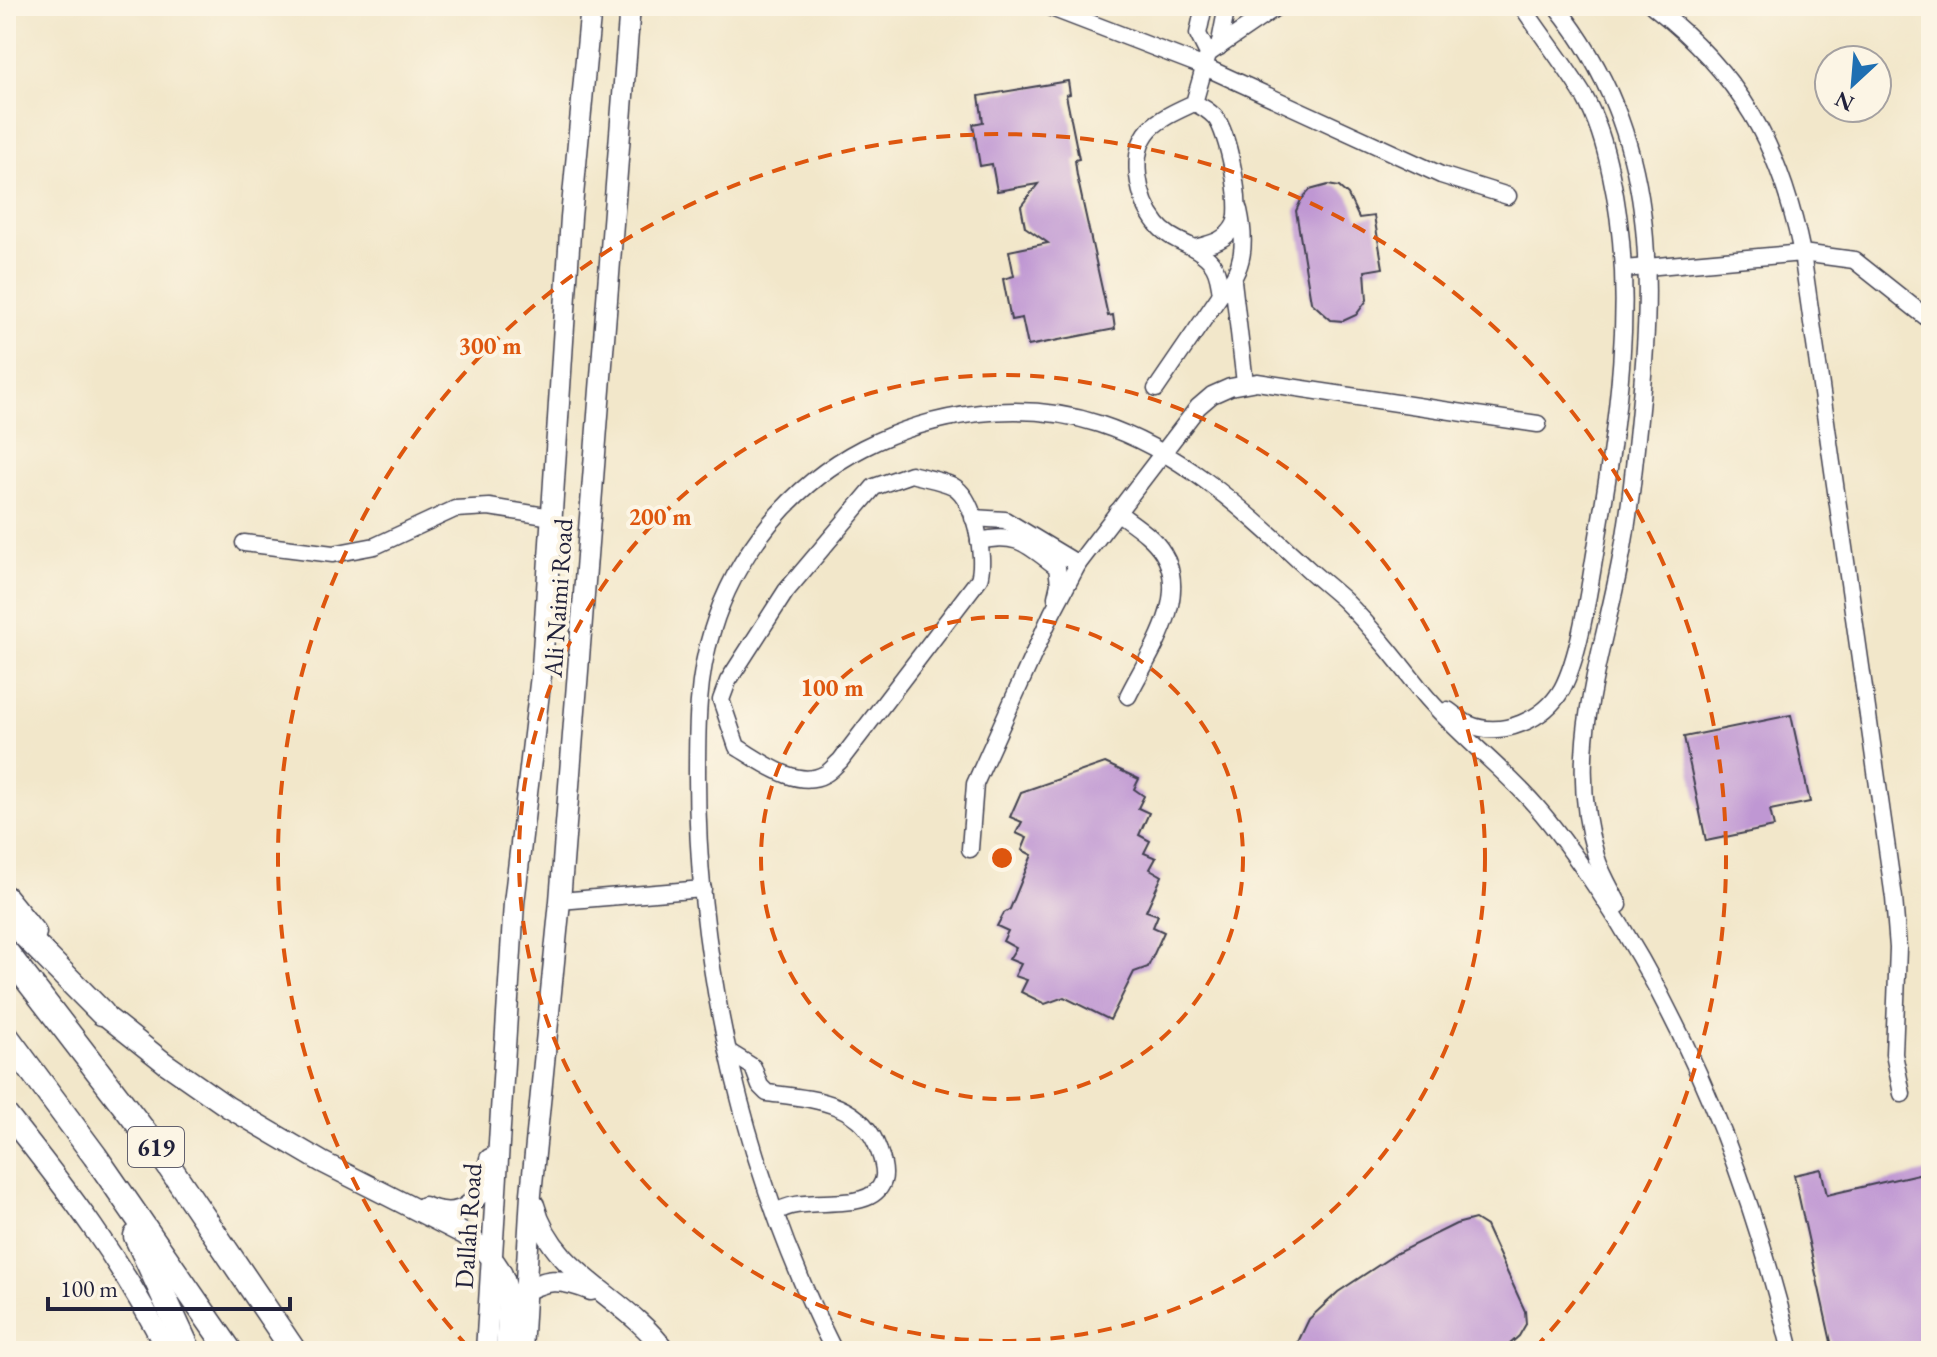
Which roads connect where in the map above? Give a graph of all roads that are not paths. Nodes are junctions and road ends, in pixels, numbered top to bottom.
1 (591, 6) edge
2 (630, 6) edge
3 (1046, 6) edge
4 (1204, 6) edge
5 (1227, 6) edge
6 (1278, 6) edge
7 (1522, 6) edge
8 (1556, 6) edge
9 (1653, 6) edge
10 (1211, 56) junction
11 (1194, 103) junction
12 (1508, 196) dead end
13 (1239, 207) junction
14 (1194, 248) junction
15 (1802, 253) junction
16 (1648, 268) junction
17 (1624, 269) junction
18 (1233, 281) junction
19 (1221, 294) junction
20 (1931, 321) edge
21 (1245, 383) junction
22 (1156, 389) dead end
23 (1538, 424) dead end
24 (1162, 452) junction
25 (1117, 512) junction
26 (552, 517) junction
27 (973, 518) junction
28 (979, 541) junction
29 (244, 543) dead end
30 (1078, 564) junction
31 (1052, 613) junction
32 (1421, 691) junction
33 (1128, 696) dead end
34 (970, 849) dead end
35 (703, 889) junction
36 (6, 896) edge
37 (560, 901) junction
38 (6, 916) edge
39 (1632, 944) junction
40 (6, 952) edge
41 (102, 1013) junction
42 (6, 1036) edge
43 (729, 1052) junction
44 (1902, 1094) dead end
45 (499, 1105) junction
46 (6, 1113) edge
47 (95, 1156) junction
48 (368, 1185) junction
49 (531, 1194) junction
50 (776, 1213) junction
51 (492, 1258) junction
52 (517, 1294) junction
53 (632, 1314) junction
54 (486, 1346) edge
55 (167, 1351) edge
56 (189, 1351) edge
57 (230, 1351) edge
58 (294, 1351) edge
59 (506, 1351) edge
60 (522, 1351) edge
61 (665, 1351) edge
62 (834, 1351) edge
63 (1791, 1351) edge

1 - 26 main road, Ali Naimi Road
2 - 37 main road, Ali Naimi Road
3 - 10 street
4 - 10 street
5 - 10 street
6 - 10 street
7 - 17 street
8 - 16 street
9 - 15 street
10 - 11 street
10 - 12 street
11 - 13 street
11 - 14 street
13 - 14 street
13 - 18 street
14 - 19 street
15 - 16 street
15 - 20 street
15 - 44 street
16 - 17 street
16 - 39 street
17 - 32 street
18 - 19 street
18 - 21 street
19 - 22 street
21 - 23 street
21 - 24 street
24 - 25 street
24 - 32 street
24 - 35 street
25 - 30 street
25 - 33 street
26 - 29 street
26 - 45 main road, Ali Naimi Road
27 - 28 street
27 - 28 street
27 - 30 street
28 - 31 street
30 - 31 street
31 - 34 street
32 - 39 street
35 - 37 street
35 - 43 street
36 - 41 main road
37 - 49 main road, Ali Naimi Road
38 - 41 highway
39 - 63 street
40 - 58 highway, 619
41 - 48 main road
42 - 47 highway, 619
43 - 50 street
43 - 50 street
45 - 48 main road
45 - 51 main road, Dallah Road
46 - 55 main road
47 - 56 highway
47 - 57 highway, 619
48 - 51 main road
49 - 52 main road
49 - 53 main road
50 - 62 street
51 - 52 main road
51 - 54 main road, Dallah Road
52 - 53 main road
52 - 54 main road
52 - 59 main road
52 - 60 main road
53 - 61 main road

